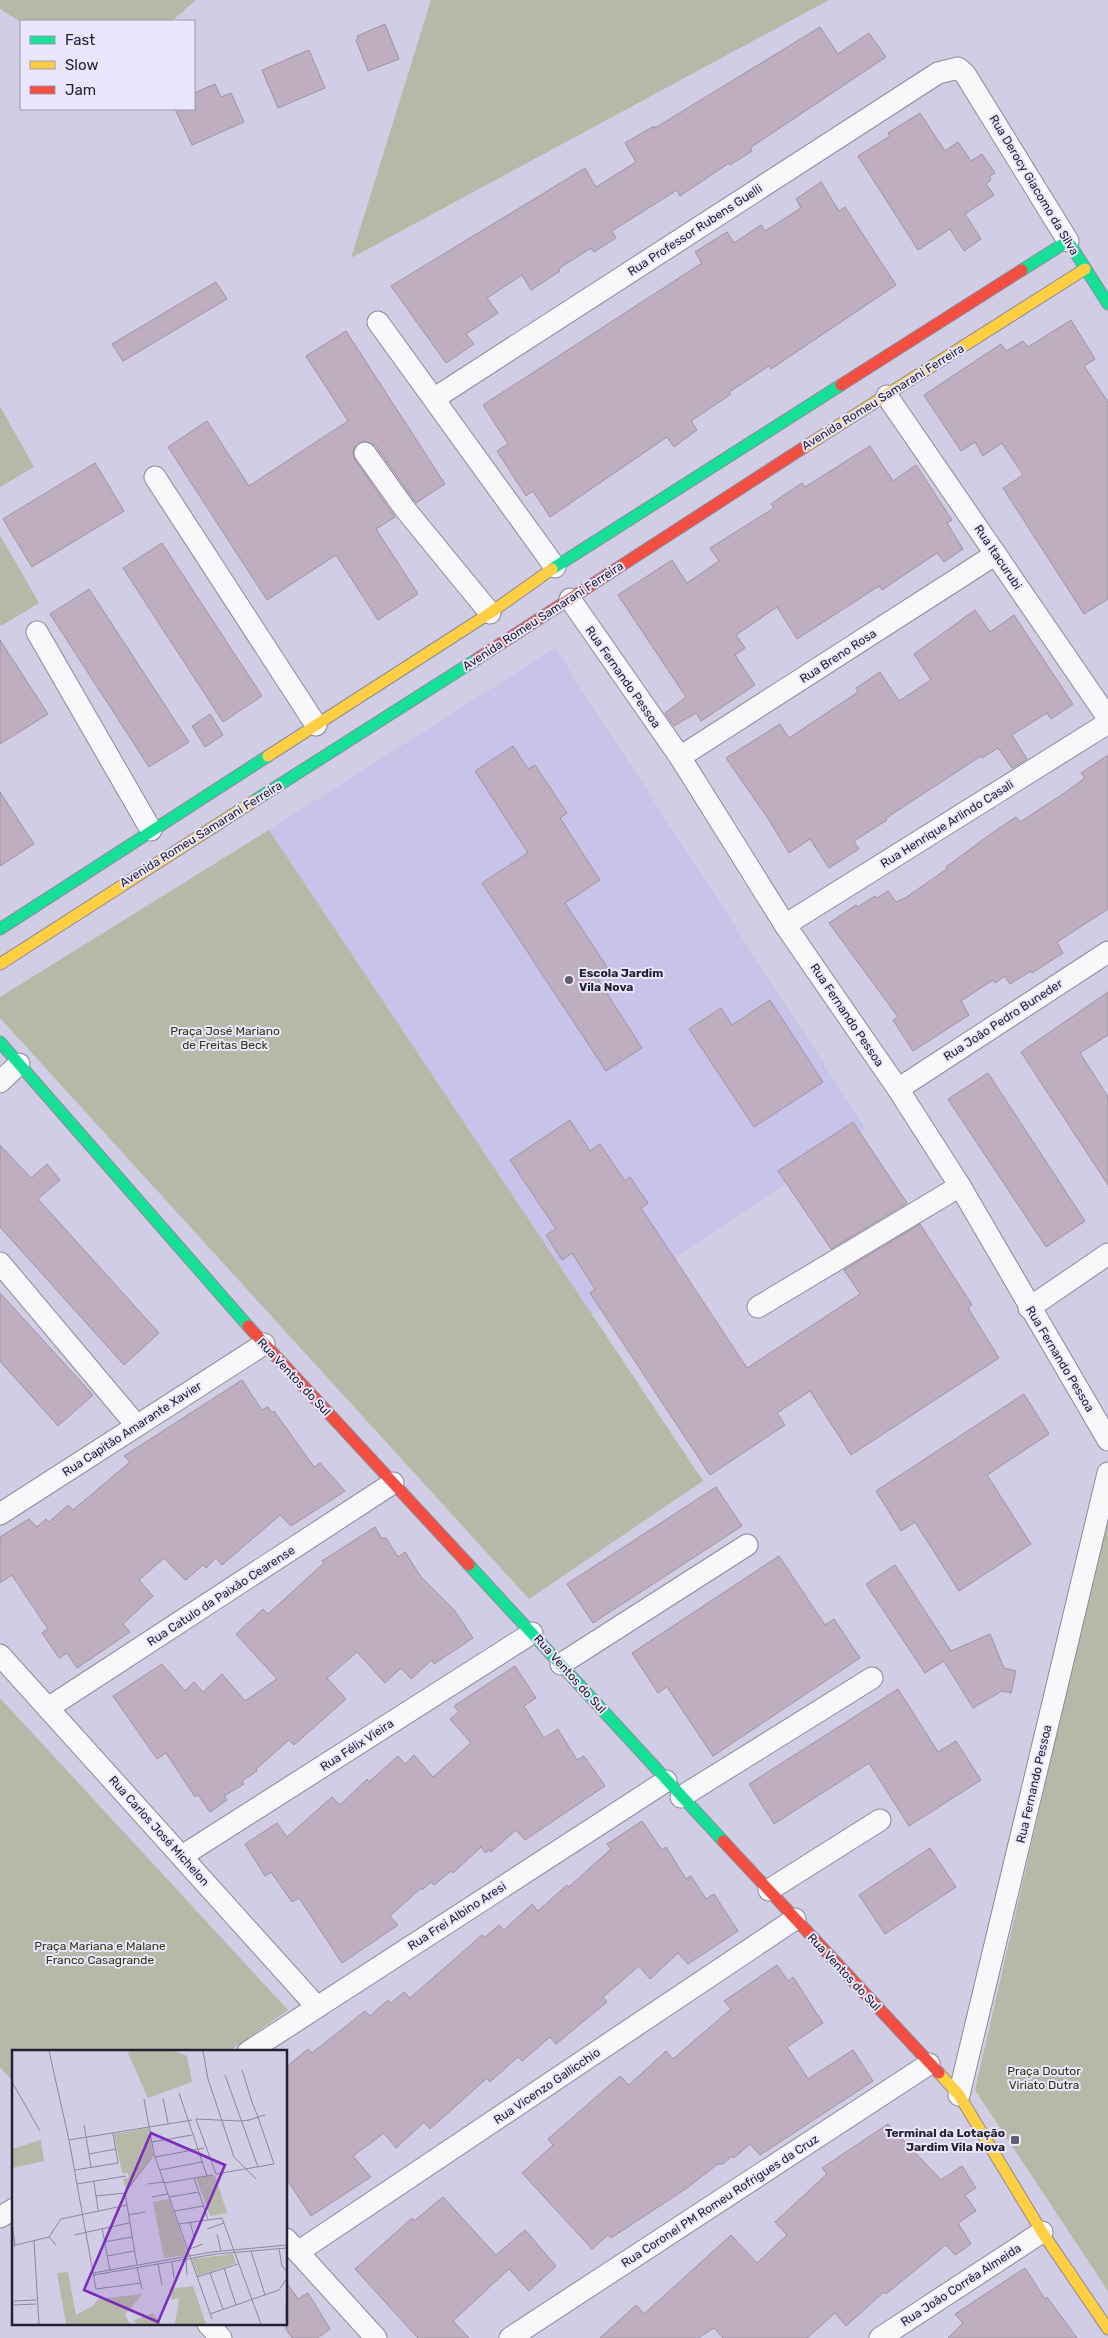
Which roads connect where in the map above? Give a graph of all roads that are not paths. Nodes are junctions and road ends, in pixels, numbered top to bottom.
1 (958, 68) joint
2 (1068, 241) junction
3 (1085, 269) junction
4 (1108, 304) edge
5 (378, 322) dead end
6 (887, 396) junction
7 (435, 398) junction
8 (365, 453) dead end
9 (722, 460) junction
10 (155, 477) dead end
11 (735, 481) junction
12 (996, 554) junction
13 (555, 567) junction
14 (570, 599) junction
15 (490, 613) junction
16 (37, 632) dead end
17 (374, 688) junction
18 (391, 714) junction
19 (1108, 718) edge
20 (1108, 723) edge
21 (316, 725) junction
22 (680, 757) junction
23 (151, 830) junction
24 (122, 867) junction
25 (785, 925) junction
26 (0, 929) edge
27 (1108, 952) edge
28 (0, 964) edge
29 (0, 1042) edge
30 (19, 1064) junction
31 (0, 1082) edge
32 (898, 1089) junction
33 (960, 1186) junction
34 (1108, 1254) edge
35 (0, 1262) edge
36 (758, 1307) dead end
37 (1029, 1308) junction
38 (264, 1344) junction
39 (137, 1426) junction
40 (1108, 1440) edge
41 (1108, 1473) edge
42 (393, 1483) junction
43 (0, 1514) edge
44 (747, 1545) dead end
45 (532, 1633) junction
46 (0, 1655) edge
47 (561, 1664) junction
48 (872, 1678) dead end
49 (48, 1708) junction
50 (666, 1781) junction
51 (681, 1797) junction
52 (880, 1820) dead end
53 (182, 1856) junction
54 (768, 1890) junction
55 (796, 1919) junction
56 (317, 2007) junction
57 (251, 2050) edge
58 (930, 2064) junction
59 (959, 2096) junction
60 (12, 2210) edge
61 (0, 2218) edge
62 (1042, 2232) junction
63 (292, 2246) edge
64 (210, 2326) edge
65 (1108, 2329) edge
66 (221, 2338) edge
67 (376, 2338) edge
68 (510, 2338) edge
69 (880, 2338) edge

1 - 2 street, Rua Derocy Giacomo da Silva
1 - 7 street, Rua Professor Rubens Guelli
2 - 3 street, Rua Derocy Giacomo da Silva
2 - 9 street, Avenida Romeu Samarani Ferreira
3 - 4 street, Rua Derocy Giacomo da Silva
3 - 6 street, Avenida Romeu Samarani Ferreira
5 - 7 street
6 - 11 street, Avenida Romeu Samarani Ferreira
6 - 12 street, Rua Itacurubi
7 - 13 street
8 - 15 street
9 - 11 street
9 - 13 street, Avenida Romeu Samarani Ferreira
10 - 21 street
11 - 14 street, Avenida Romeu Samarani Ferreira
12 - 19 street, Rua Itacurubi
12 - 22 street, Rua Breno Rosa
13 - 15 street, Avenida Romeu Samarani Ferreira
14 - 18 street, Avenida Romeu Samarani Ferreira
14 - 22 street, Rua Fernando Pessoa
15 - 17 street, Avenida Romeu Samarani Ferreira
16 - 23 street
17 - 18 street
17 - 21 street, Avenida Romeu Samarani Ferreira
18 - 24 street, Avenida Romeu Samarani Ferreira
20 - 25 street, Rua Henrique Arlindo Casali
21 - 23 street, Avenida Romeu Samarani Ferreira
22 - 25 street, Rua Fernando Pessoa
23 - 24 street, Avenida Romeu Samarani Ferreira
24 - 26 street, Avenida Romeu Samarani Ferreira
24 - 28 street, Avenida Romeu Samarani Ferreira
25 - 32 street, Rua Fernando Pessoa
27 - 32 street, Rua João Pedro Buneder
29 - 30 street, Rua Ventos do Sul
30 - 31 street
30 - 38 street, Rua Ventos do Sul
32 - 33 street, Rua Fernando Pessoa
33 - 36 street
33 - 37 street, Rua Fernando Pessoa
34 - 37 street
35 - 39 street
37 - 40 street, Rua Fernando Pessoa
38 - 39 street, Rua Capitão Amarante Xavier
38 - 42 street, Rua Ventos do Sul
39 - 43 street, Rua Capitão Amarante Xavier
41 - 59 street, Rua Fernando Pessoa
42 - 45 street, Rua Ventos do Sul
42 - 49 street, Rua Catulo da Paixão Cearense
44 - 47 street
45 - 47 street, Rua Ventos do Sul
45 - 53 street, Rua Félix Vieira
46 - 49 street, Rua Carlos José Michelon
47 - 50 street, Rua Ventos do Sul
48 - 51 street
49 - 53 street, Rua Carlos José Michelon
50 - 51 street, Rua Ventos do Sul
50 - 56 street, Rua Frei Albino Aresi
51 - 54 street, Rua Ventos do Sul
52 - 54 street
53 - 56 street, Rua Carlos José Michelon
54 - 55 street, Rua Ventos do Sul
55 - 58 street, Rua Ventos do Sul
55 - 63 street, Rua Vicenzo Gallicchio
56 - 57 street, Rua Frei Albino Aresi
58 - 59 street, Rua Ventos do Sul
58 - 68 street, Rua Coronel PM Romeu Rofrigues da Cruz
59 - 62 street, Rua Ventos do Sul
60 - 61 street
62 - 65 street, Rua Ventos do Sul
62 - 69 street, Rua João Corrêa Almeida
63 - 67 street
64 - 66 street

